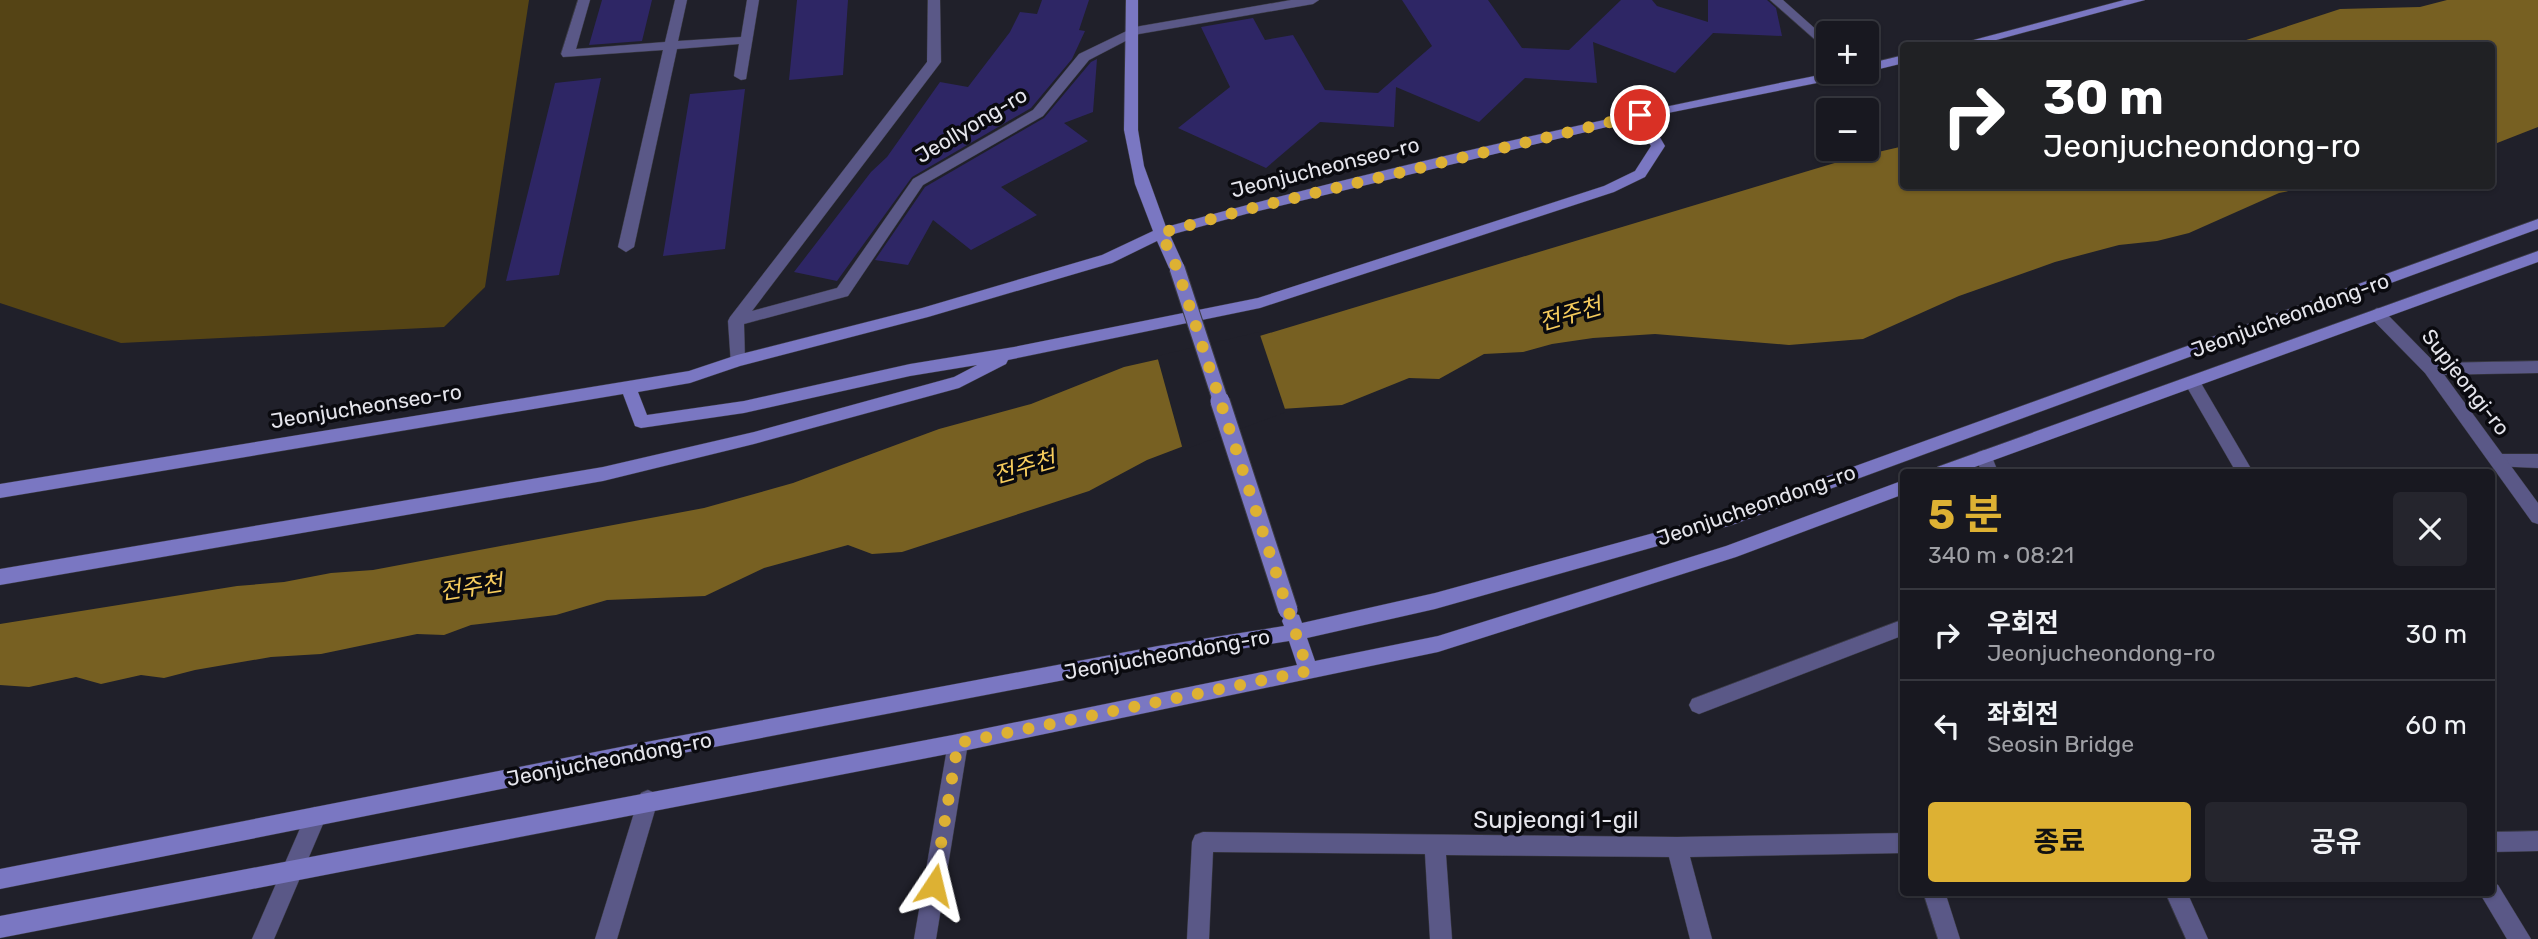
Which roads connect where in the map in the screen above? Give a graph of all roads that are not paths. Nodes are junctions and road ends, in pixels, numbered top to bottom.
1 (584, 0) edge
2 (681, 0) edge
3 (753, 0) edge
4 (934, 0) edge
5 (1132, 0) edge
6 (1313, 0) edge
7 (1776, 0) edge
8 (2139, 0) edge
9 (1135, 31) junction
10 (1816, 36) edge
11 (746, 40) junction
12 (1973, 42) edge
13 (671, 46) junction
14 (1900, 60) edge
15 (1879, 65) edge
16 (741, 76) dead end
17 (1816, 79) edge
18 (1640, 115) junction
19 (2538, 224) edge
20 (1161, 233) junction
21 (626, 247) dead end
22 (2536, 259) edge
23 (2377, 314) junction
24 (736, 321) junction
25 (1014, 353) junction
26 (737, 361) junction
27 (2538, 367) edge
28 (2431, 369) junction
29 (2192, 382) junction
30 (628, 386) junction
31 (2499, 461) junction
32 (2538, 461) edge
33 (1987, 465) edge
34 (1962, 469) edge
35 (2243, 469) edge
36 (1900, 488) edge
37 (0, 491) edge
38 (2538, 517) edge
39 (0, 577) edge
40 (1900, 629) edge
41 (1296, 632) junction
42 (1308, 671) junction
43 (1699, 705) dead end
44 (958, 743) junction
45 (648, 800) junction
46 (315, 817) junction
47 (2538, 841) edge
48 (2495, 842) edge
49 (1900, 843) edge
50 (1435, 846) junction
51 (1677, 846) junction
52 (293, 868) junction
53 (0, 878) edge
54 (1935, 896) edge
55 (2178, 896) edge
56 (2493, 896) edge
57 (0, 927) edge
58 (263, 939) edge
59 (606, 939) edge
60 (925, 939) edge
61 (1198, 939) edge
62 (1441, 939) edge
63 (1700, 939) edge
64 (1949, 939) edge
65 (2197, 939) edge
66 (2520, 939) edge

1 - 13 street
2 - 13 street
3 - 11 street
4 - 24 street
5 - 9 street
6 - 9 street, Jeollyong-ro
7 - 10 street
8 - 12 street
9 - 20 street
9 - 24 street, Jeollyong-ro
11 - 13 street
11 - 16 street
13 - 21 street
14 - 15 street
17 - 18 street, Jeonjucheonseo-ro
18 - 20 street, Jeonjucheonseo-ro
18 - 25 street
19 - 41 street, Jeonjucheondong-ro
20 - 26 street, Jeonjucheonseo-ro
20 - 41 street, bridge
22 - 23 street, Jeonjucheondong-ro
23 - 28 street, Supjeongi-ro
23 - 29 street, Jeonjucheondong-ro
24 - 26 street
25 - 30 street
25 - 39 street
26 - 30 street, Jeonjucheonseo-ro
27 - 28 street
28 - 31 street, Supjeongi-ro
29 - 33 street, Jeonjucheondong-ro
29 - 35 street
30 - 37 street, Jeonjucheonseo-ro
31 - 32 street
31 - 38 street, Supjeongi-ro
33 - 34 street, Jeonjucheondong-ro
36 - 42 street, Jeonjucheondong-ro
40 - 43 street
41 - 42 street
41 - 46 street, Jeonjucheondong-ro
42 - 44 street, Jeonjucheondong-ro
44 - 45 street, Jeonjucheondong-ro
44 - 60 street
45 - 52 street, Jeonjucheondong-ro
45 - 59 street
46 - 52 street
46 - 53 street, Jeonjucheondong-ro
47 - 48 street
49 - 51 street, Supjeongi 1-gil
50 - 51 street, Supjeongi 1-gil
50 - 61 street, Supjeongi 1-gil
50 - 62 street
51 - 63 street
52 - 57 street, Jeonjucheondong-ro
52 - 58 street
54 - 64 street
55 - 65 street
56 - 66 street

